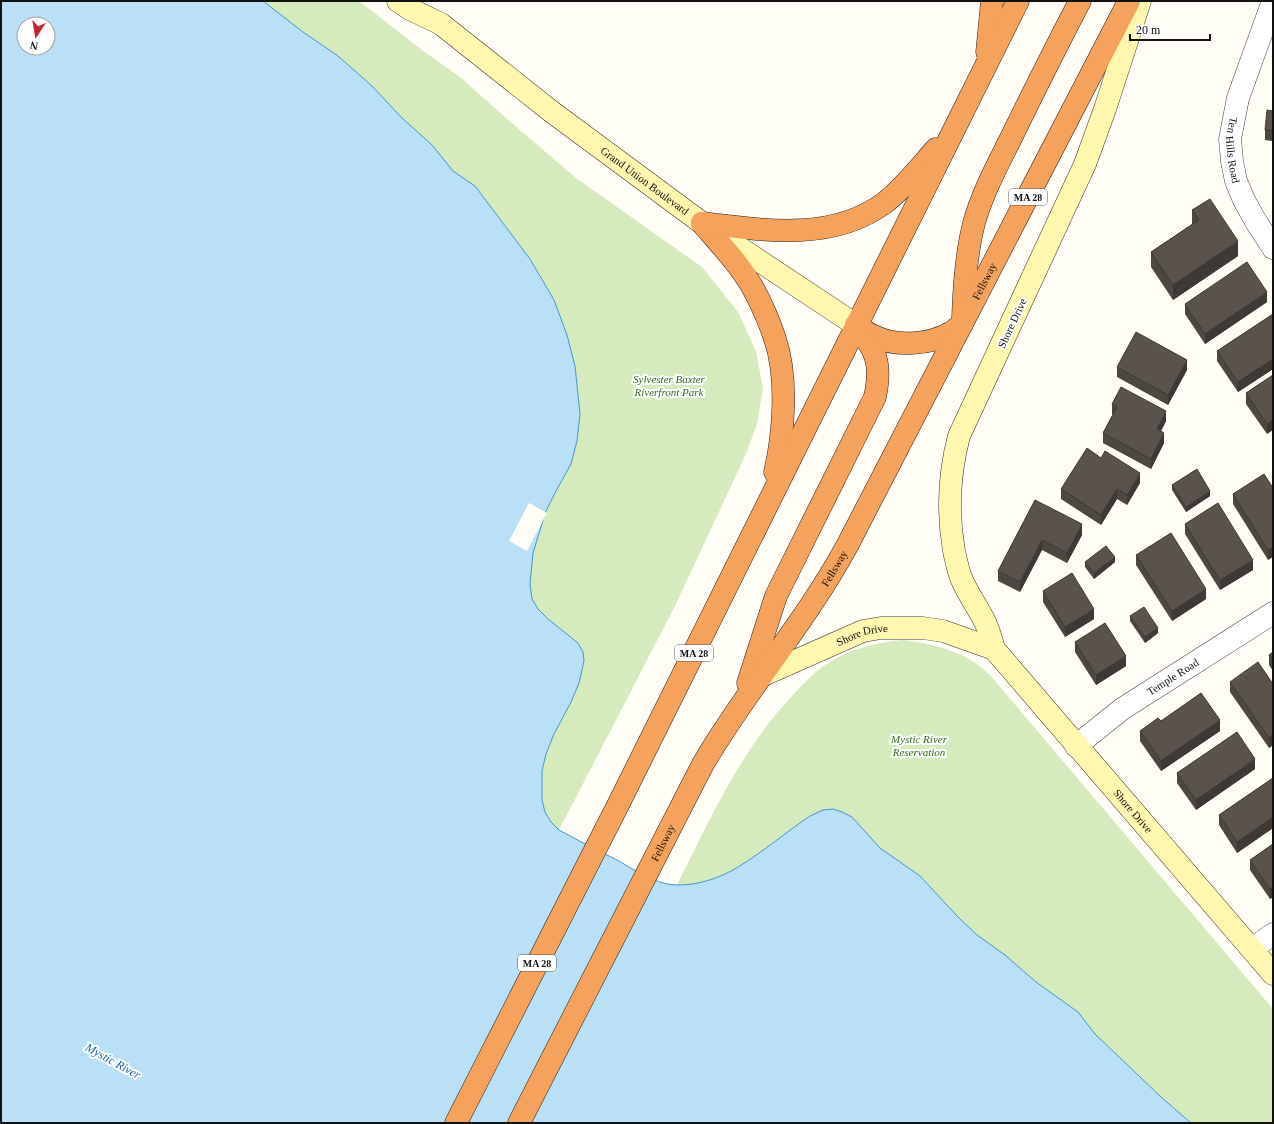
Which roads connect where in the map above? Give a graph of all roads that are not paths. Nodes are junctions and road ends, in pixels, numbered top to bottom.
1 (398, 1) edge
2 (428, 1) edge
3 (992, 1) edge
4 (1018, 1) edge
5 (1080, 1) edge
6 (1129, 1) edge
7 (1140, 1) edge
8 (1273, 1) edge
9 (441, 24) junction
10 (986, 66) junction
11 (956, 125) junction
12 (702, 223) junction
13 (1273, 248) edge
14 (962, 324) junction
15 (856, 325) junction
16 (768, 502) junction
17 (1273, 613) edge
18 (994, 649) junction
19 (760, 677) junction
20 (741, 703) junction
21 (1076, 746) junction
22 (1273, 934) edge
23 (1252, 948) junction
24 (1273, 974) edge
25 (456, 1123) edge
26 (519, 1123) edge

1 - 9 street, Grand Union Boulevard
2 - 9 street, Grand Union Boulevard
3 - 10 highway
4 - 10 highway, MA 28
5 - 14 highway
6 - 14 highway, Fellsway / MA 28
7 - 18 street, Shore Drive
8 - 13 street, Ten Hills Road
9 - 12 street, Grand Union Boulevard
10 - 11 highway, MA 28
11 - 12 highway
11 - 15 highway, MA 28
12 - 15 street, Grand Union Boulevard
12 - 16 highway
14 - 15 highway
14 - 19 highway, Fellsway / MA 28
15 - 16 highway, MA 28
15 - 20 highway
16 - 25 highway, MA 28
17 - 21 street, Temple Road
18 - 19 street, Shore Drive
18 - 21 street, Shore Drive
19 - 20 highway, Fellsway / MA 28
20 - 26 highway, Fellsway / MA 28
21 - 23 street, Shore Drive
22 - 23 street
23 - 24 street, Shore Drive

